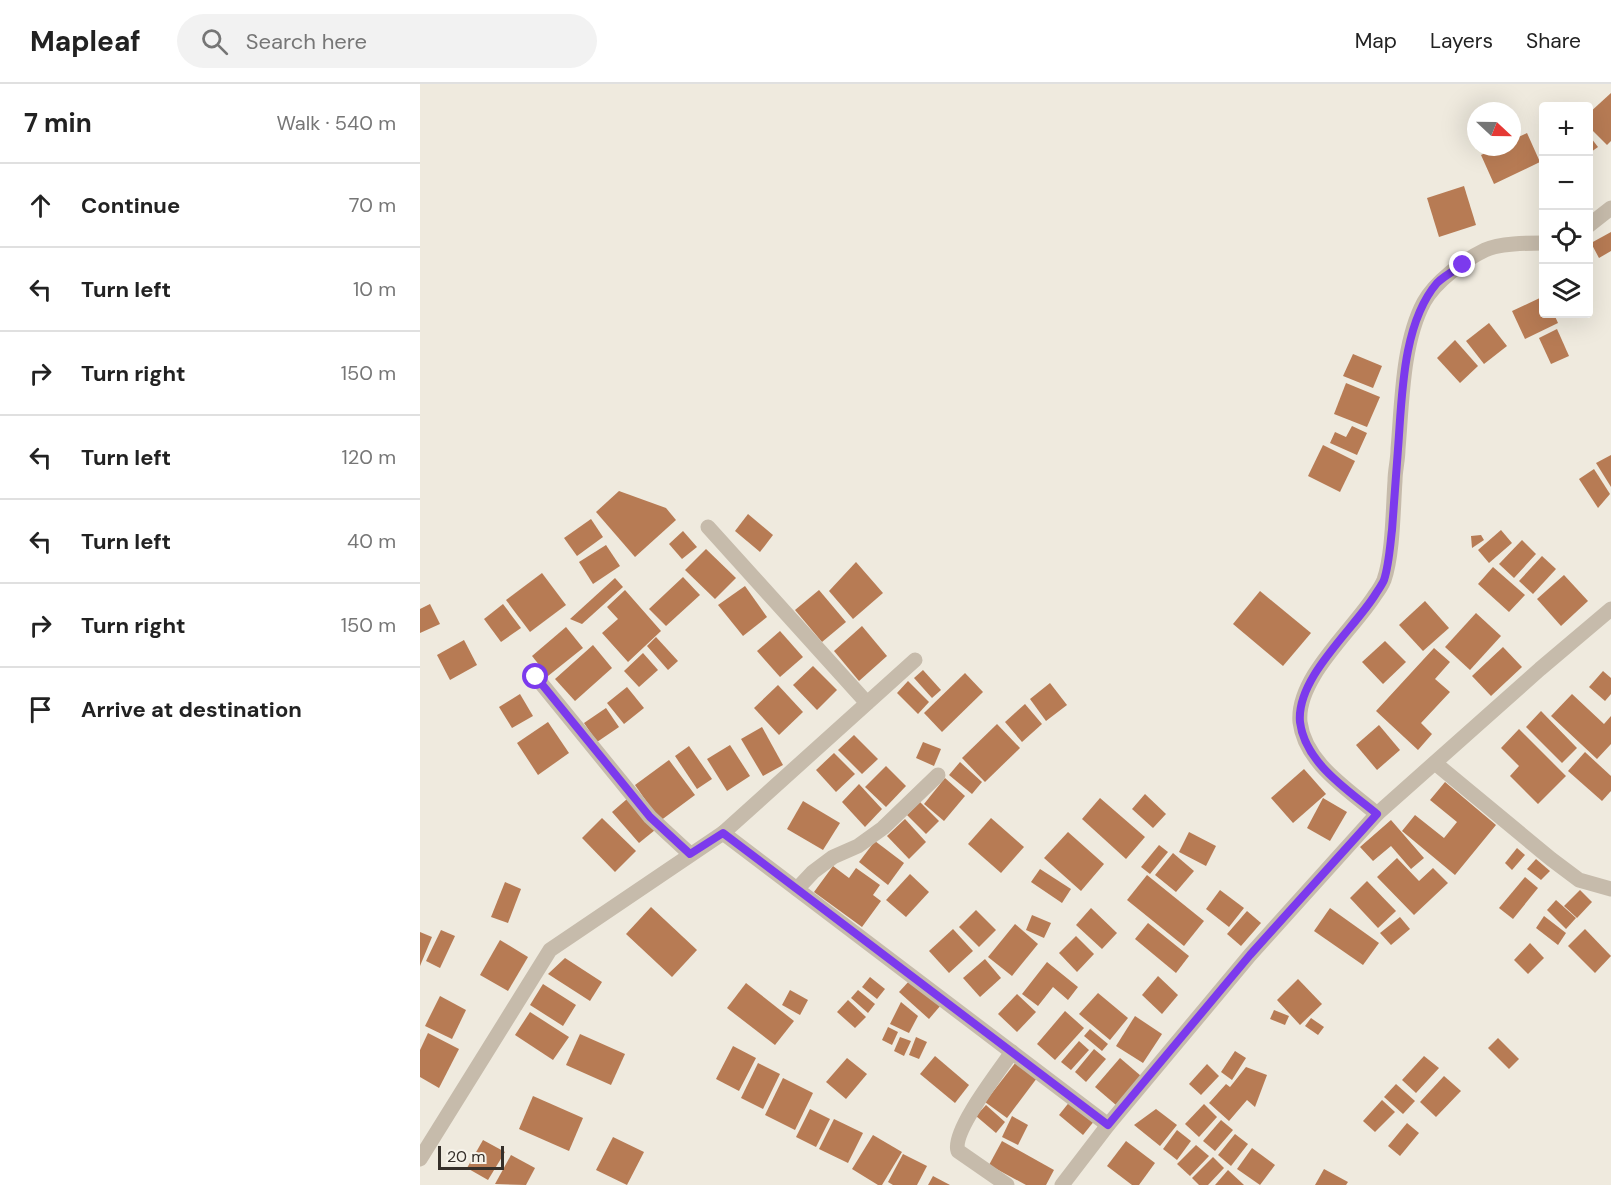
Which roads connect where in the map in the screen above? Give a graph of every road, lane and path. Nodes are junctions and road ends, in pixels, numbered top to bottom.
1 (1611, 208) edge
2 (1593, 222) edge
3 (1539, 243) edge
4 (708, 527) dead end
5 (1611, 609) edge
6 (915, 660) dead end
7 (536, 677) dead end
8 (867, 703) junction
9 (1435, 763) junction
10 (938, 775) dead end
11 (1377, 814) junction
12 (723, 833) junction
13 (690, 854) junction
14 (797, 889) junction
15 (1611, 889) edge
16 (1012, 1052) junction
17 (1108, 1125) junction
18 (420, 1160) edge
19 (1007, 1185) edge
20 (1062, 1185) edge

1 - 2 street
3 - 11 street
4 - 8 street
5 - 9 street
6 - 8 street
7 - 13 street
8 - 12 street
9 - 11 street
9 - 15 street
10 - 14 street
11 - 17 street
12 - 13 street
12 - 14 street
13 - 18 street
14 - 16 street
16 - 17 street
16 - 19 street
17 - 20 street

